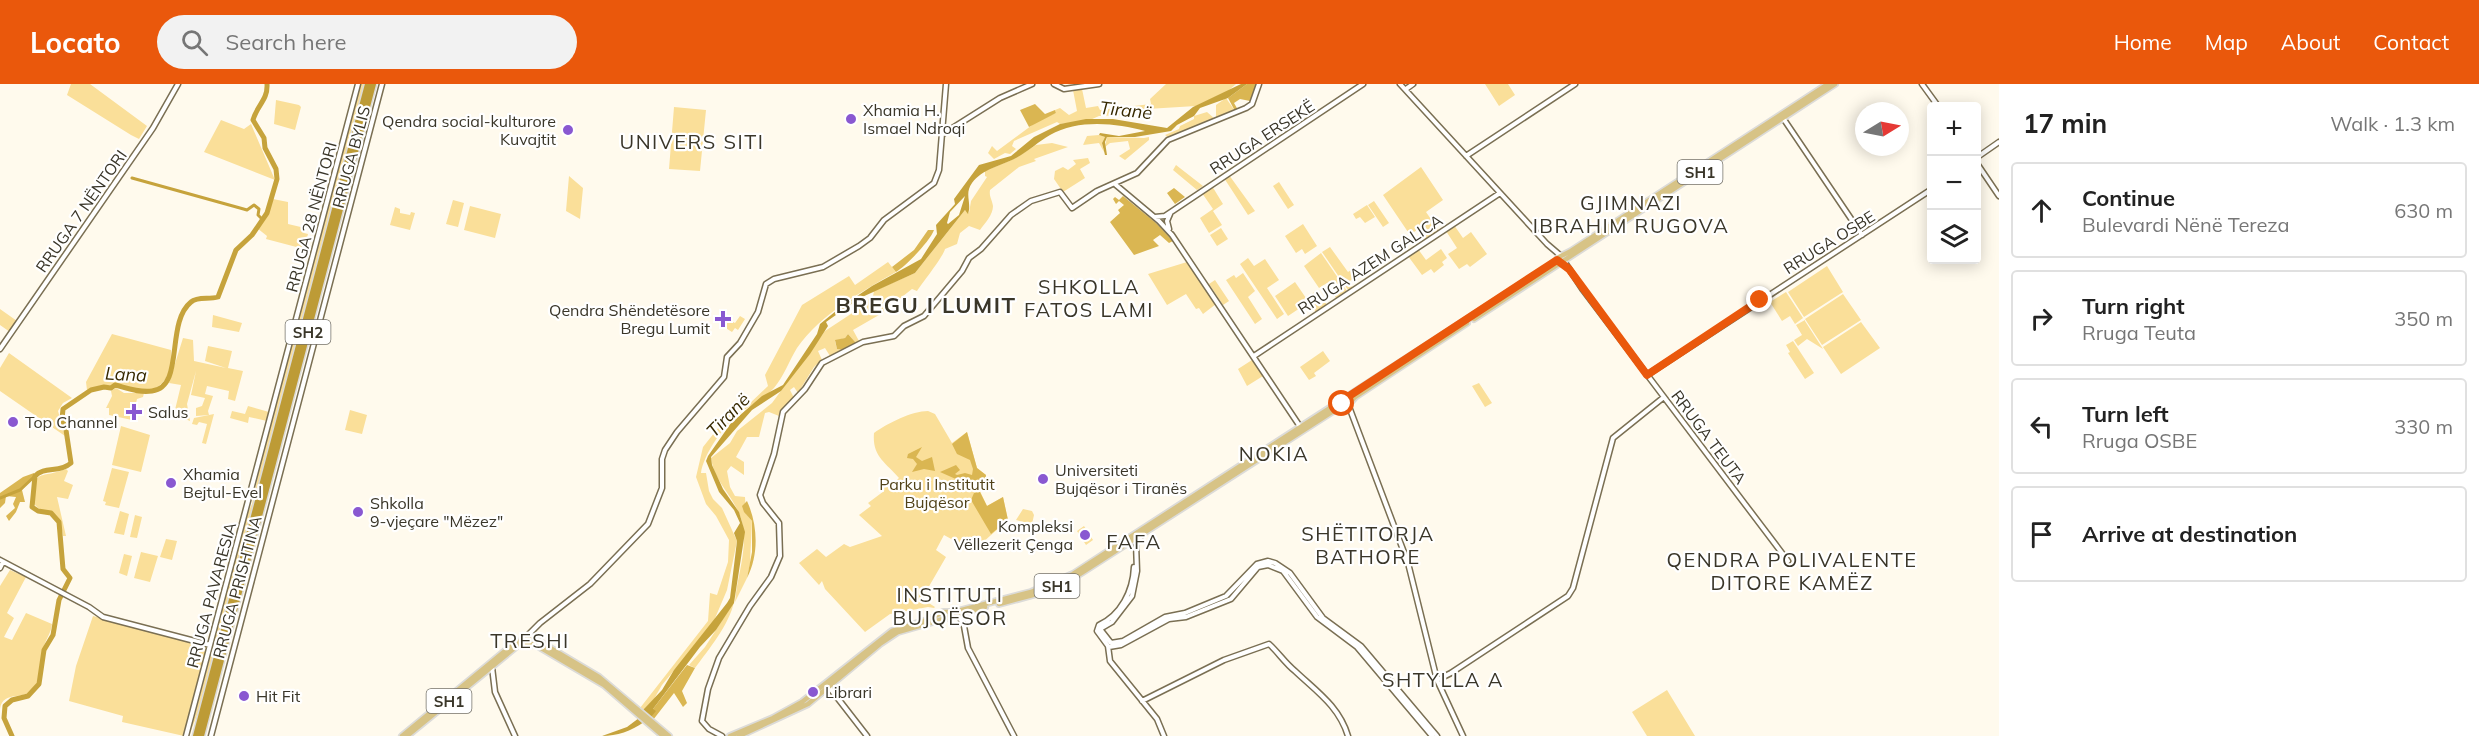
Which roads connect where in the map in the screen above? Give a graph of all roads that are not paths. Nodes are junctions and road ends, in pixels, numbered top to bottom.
1 (178, 84) edge
2 (358, 84) edge
3 (370, 84) edge
4 (382, 84) edge
5 (946, 84) edge
6 (1032, 84) edge
7 (1054, 84) edge
8 (1099, 84) edge
9 (1259, 84) edge
10 (1363, 84) edge
11 (1400, 84) edge
12 (1413, 84) edge
13 (1575, 84) edge
14 (1828, 84) edge
15 (1835, 84) edge
16 (1922, 84) edge
17 (1406, 90) junction
18 (1935, 102) edge
19 (1783, 118) junction
20 (942, 134) junction
21 (1999, 142) edge
22 (1466, 156) junction
23 (1981, 157) edge
24 (1981, 167) edge
25 (1116, 185) junction
26 (1927, 192) edge
27 (1500, 193) junction
28 (1999, 196) edge
29 (1153, 216) junction
30 (1166, 217) junction
31 (1162, 223) junction
32 (1172, 235) junction
33 (1862, 235) junction
34 (342, 236) joint
35 (1561, 260) junction
36 (0, 349) edge
37 (1254, 356) junction
38 (1647, 375) junction
39 (1664, 397) junction
40 (1345, 404) junction
41 (1301, 428) junction
42 (259, 461) joint
43 (1133, 545) junction
44 (2, 561) edge
45 (1788, 561) dead end
46 (0, 568) edge
47 (956, 613) junction
48 (529, 639) junction
49 (210, 645) junction
50 (1111, 645) junction
51 (490, 666) junction
52 (216, 670) junction
53 (1437, 680) junction
54 (827, 686) junction
55 (623, 699) junction
56 (1142, 701) junction
57 (1433, 735) edge
58 (186, 736) edge
59 (193, 736) edge
60 (204, 736) edge
61 (211, 736) edge
62 (402, 736) edge
63 (407, 736) edge
64 (515, 736) edge
65 (663, 736) edge
66 (669, 736) edge
67 (721, 736) edge
68 (730, 736) edge
69 (739, 736) edge
70 (867, 736) edge
71 (1014, 736) edge
72 (1164, 736) edge
73 (1348, 736) edge
74 (1463, 736) edge

1 - 36 street, RRUGA 7 NËNTORI
2 - 42 street, RRUGA 28 NËNTORI
3 - 52 highway, SH2
4 - 34 street, RRUGA BYLIS
5 - 20 street
6 - 20 street
7 - 8 street
9 - 25 street
10 - 30 street, RRUGA ERSEKË
11 - 17 street, RRUGA TEUTA
12 - 17 street
13 - 22 street
14 - 35 main road, SH1
15 - 19 main road, SH1
16 - 18 street
17 - 22 street, RRUGA TEUTA
19 - 33 street
19 - 35 main road, SH1
20 - 48 street
21 - 23 street
22 - 27 street, RRUGA TEUTA
24 - 28 street
25 - 29 street
25 - 67 street
26 - 33 street, RRUGA OSBE
27 - 35 street, RRUGA TEUTA
27 - 37 street, RRUGA AZEM GALICA
29 - 30 street
29 - 31 street
30 - 31 street
30 - 32 street
31 - 32 street
32 - 37 street
33 - 38 street, RRUGA OSBE
34 - 61 street, RRUGA PRISHTINA
35 - 38 street, RRUGA TEUTA
35 - 40 main road, SH1
37 - 41 street
38 - 39 street, RRUGA TEUTA
39 - 45 street, RRUGA TEUTA
39 - 53 street
40 - 41 main road, SH1
40 - 43 main road, SH1
40 - 53 street
41 - 47 main road, SH1
42 - 49 street, RRUGA PAVARESIA
43 - 47 main road, SH1
43 - 50 street
43 - 50 street
44 - 46 street
44 - 49 street
47 - 54 main road, SH1
47 - 71 street
48 - 51 main road, SH1
48 - 51 main road, SH1
48 - 55 main road
49 - 58 street, RRUGA PAVARESIA
50 - 56 street
50 - 57 street
51 - 62 main road, SH1
51 - 63 main road, SH1
51 - 64 street
52 - 59 highway, SH2
52 - 60 highway, SH2
53 - 74 street
54 - 68 main road, SH1
54 - 69 main road, SH1
54 - 70 street
55 - 65 main road
55 - 66 main road
56 - 72 street
56 - 73 street

